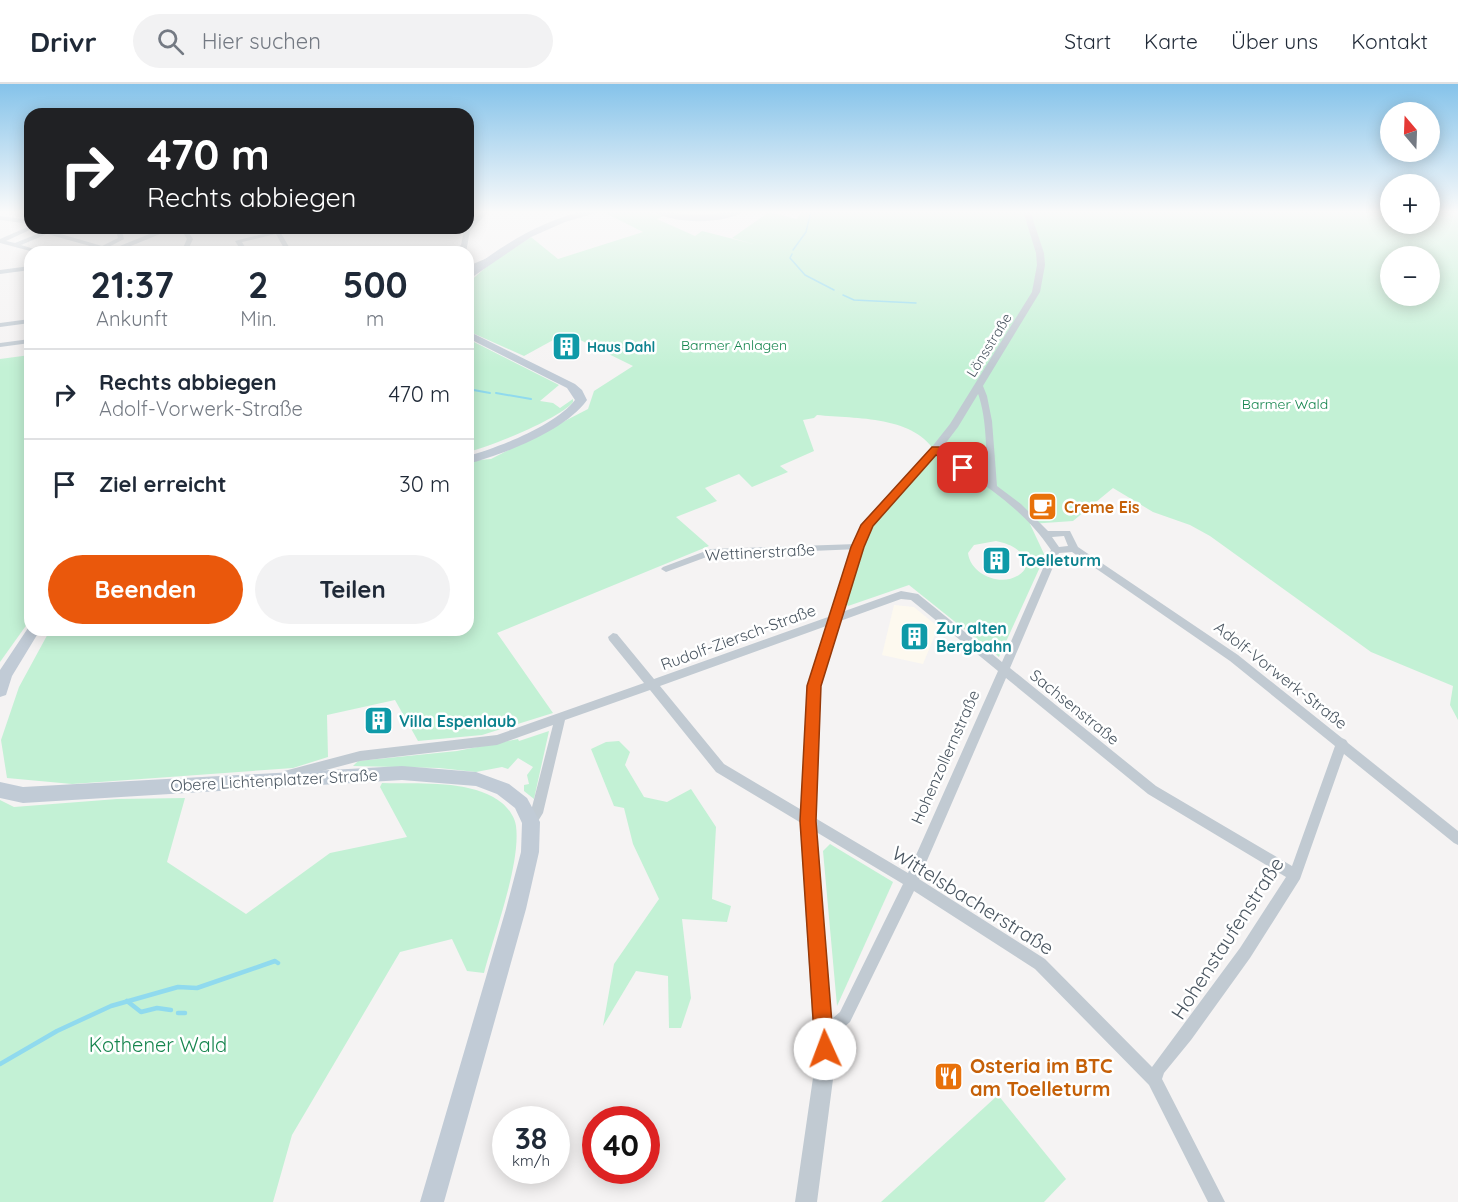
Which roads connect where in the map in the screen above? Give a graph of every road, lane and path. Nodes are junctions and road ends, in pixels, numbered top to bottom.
1 (1039, 263) edge
2 (24, 269) edge
3 (0, 272) edge
4 (24, 322) edge
5 (0, 326) edge
6 (474, 337) edge
7 (24, 342) edge
8 (0, 345) edge
9 (979, 386) junction
10 (936, 450) junction
11 (474, 458) edge
12 (993, 488) junction
13 (1047, 534) junction
14 (857, 547) junction
15 (1074, 549) junction
16 (1056, 550) junction
17 (666, 569) dead end
18 (834, 620) junction
19 (29, 636) edge
20 (613, 637) dead end
21 (1003, 670) junction
22 (654, 685) junction
23 (0, 691) edge
24 (560, 719) junction
25 (1342, 743) junction
26 (273, 779) junction
27 (0, 790) edge
28 (808, 821) junction
29 (531, 822) junction
30 (1458, 839) edge
31 (1295, 875) junction
32 (910, 884) junction
33 (825, 1034) junction
34 (1154, 1080) junction
35 (432, 1202) edge
36 (806, 1202) edge
37 (1217, 1202) edge

1 - 9 street, Lönsstraße
2 - 3 street
4 - 5 street
6 - 11 main road
7 - 8 street
9 - 10 street, Lönsstraße
9 - 12 street
10 - 12 street
10 - 14 street
12 - 13 street
13 - 15 street, Adolf-Vorwerk-Straße
13 - 16 street
14 - 17 street, Wettinerstraße
14 - 18 street
15 - 16 street
15 - 25 street, Adolf-Vorwerk-Straße
16 - 21 street, Hohenzollernstraße
18 - 21 street, Sachsenstraße
18 - 22 street, Rudolf-Ziersch-Straße
18 - 28 street
19 - 23 main road
20 - 22 street, Rudolf-Ziersch-Straße
21 - 31 street, Sachsenstraße
21 - 32 street, Hohenzollernstraße
22 - 24 street, Rudolf-Ziersch-Straße
22 - 28 street, Wittelsbacherstraße
24 - 26 street, Rudolf-Ziersch-Straße
24 - 29 street
25 - 30 street, Adolf-Vorwerk-Straße
25 - 31 street, Hohenstaufenstraße
26 - 27 main road, Obere Lichtenplatzer Straße
26 - 29 main road, Obere Lichtenplatzer Straße
28 - 32 street, Wittelsbacherstraße
28 - 33 street
29 - 35 main road
31 - 34 street, Hohenstaufenstraße
32 - 33 street, Hohenzollernstraße
32 - 34 street, Wittelsbacherstraße
33 - 36 street
34 - 37 street, Wittelsbacherstraße

